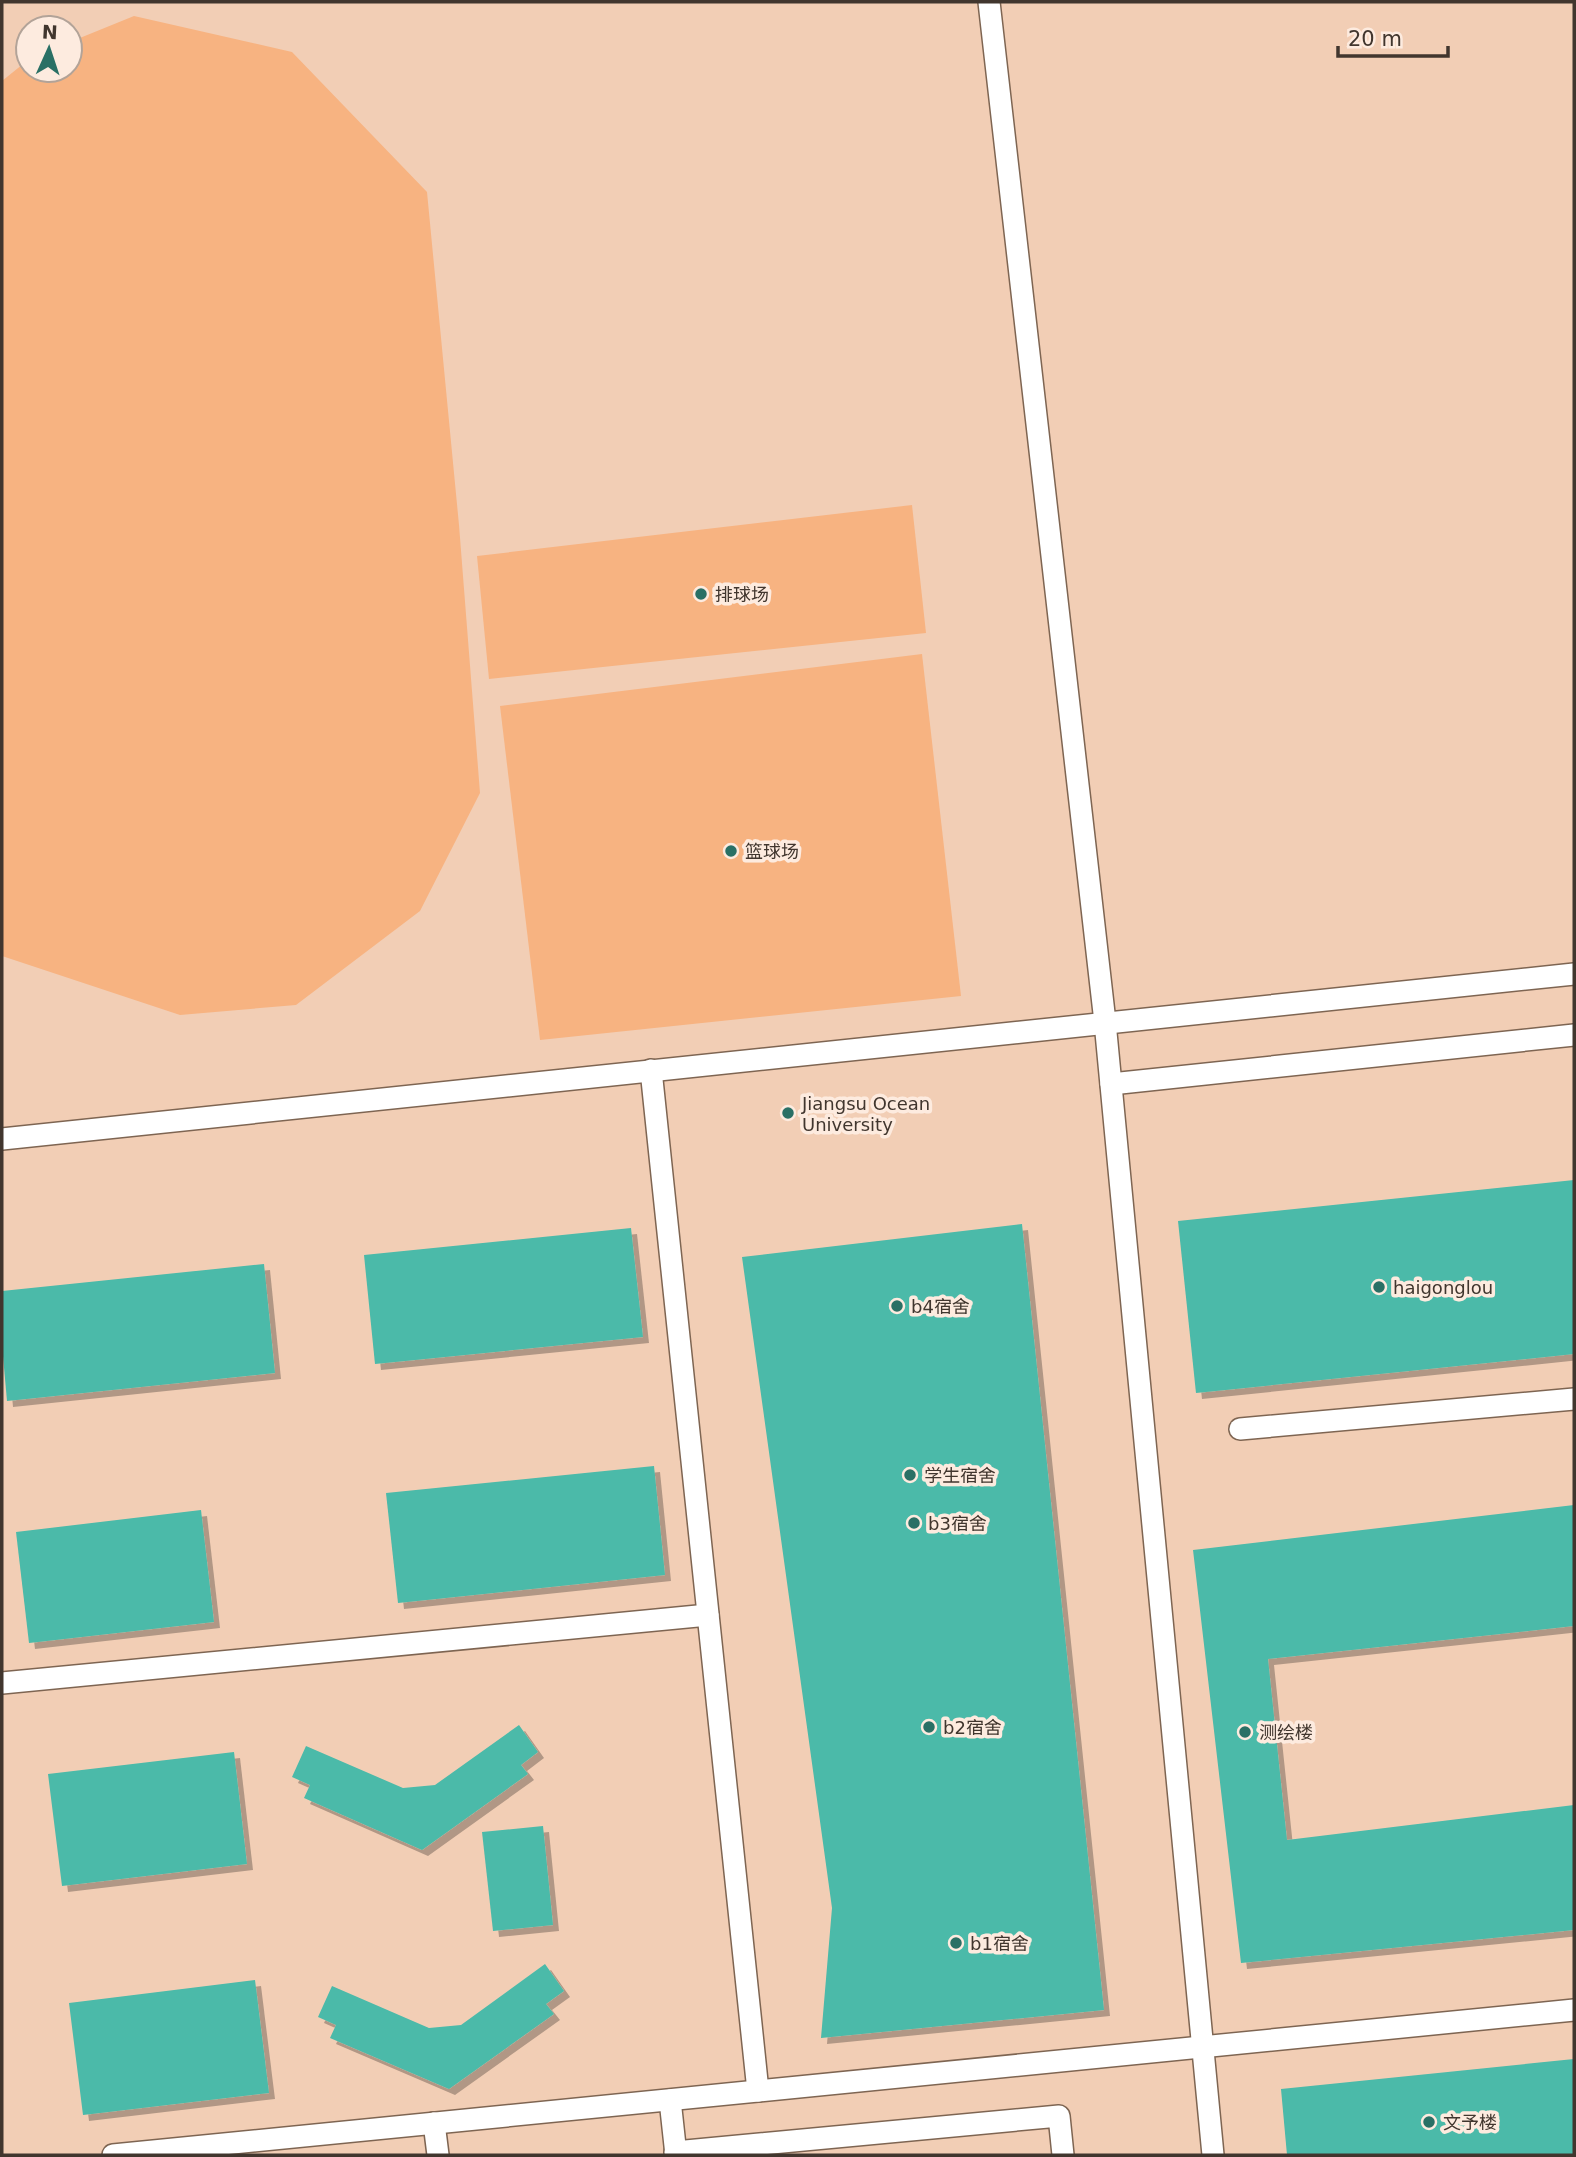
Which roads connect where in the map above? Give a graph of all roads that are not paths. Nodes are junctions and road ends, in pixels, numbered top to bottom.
1 (989, 2) edge
2 (1574, 974) edge
3 (1105, 1022) junction
4 (1574, 1035) edge
5 (651, 1070) junction
6 (1111, 1084) junction
7 (2, 1139) edge
8 (1574, 1399) edge
9 (1240, 1429) dead end
10 (708, 1615) junction
11 (2, 1683) edge
12 (1574, 2010) edge
13 (1203, 2045) junction
14 (758, 2091) junction
15 (670, 2100) junction
16 (434, 2123) junction
17 (676, 2154) edge
18 (113, 2155) edge
19 (438, 2155) edge
20 (1063, 2155) edge
21 (1213, 2155) edge

1 - 3 lane
2 - 3 lane
3 - 5 lane
3 - 6 lane
4 - 6 lane
5 - 7 lane
5 - 10 lane
6 - 13 lane
8 - 9 lane
10 - 11 lane
10 - 14 lane
12 - 13 lane
13 - 14 lane
13 - 21 lane
14 - 15 lane
15 - 16 lane
15 - 17 lane
16 - 18 lane
16 - 19 lane
17 - 20 lane

